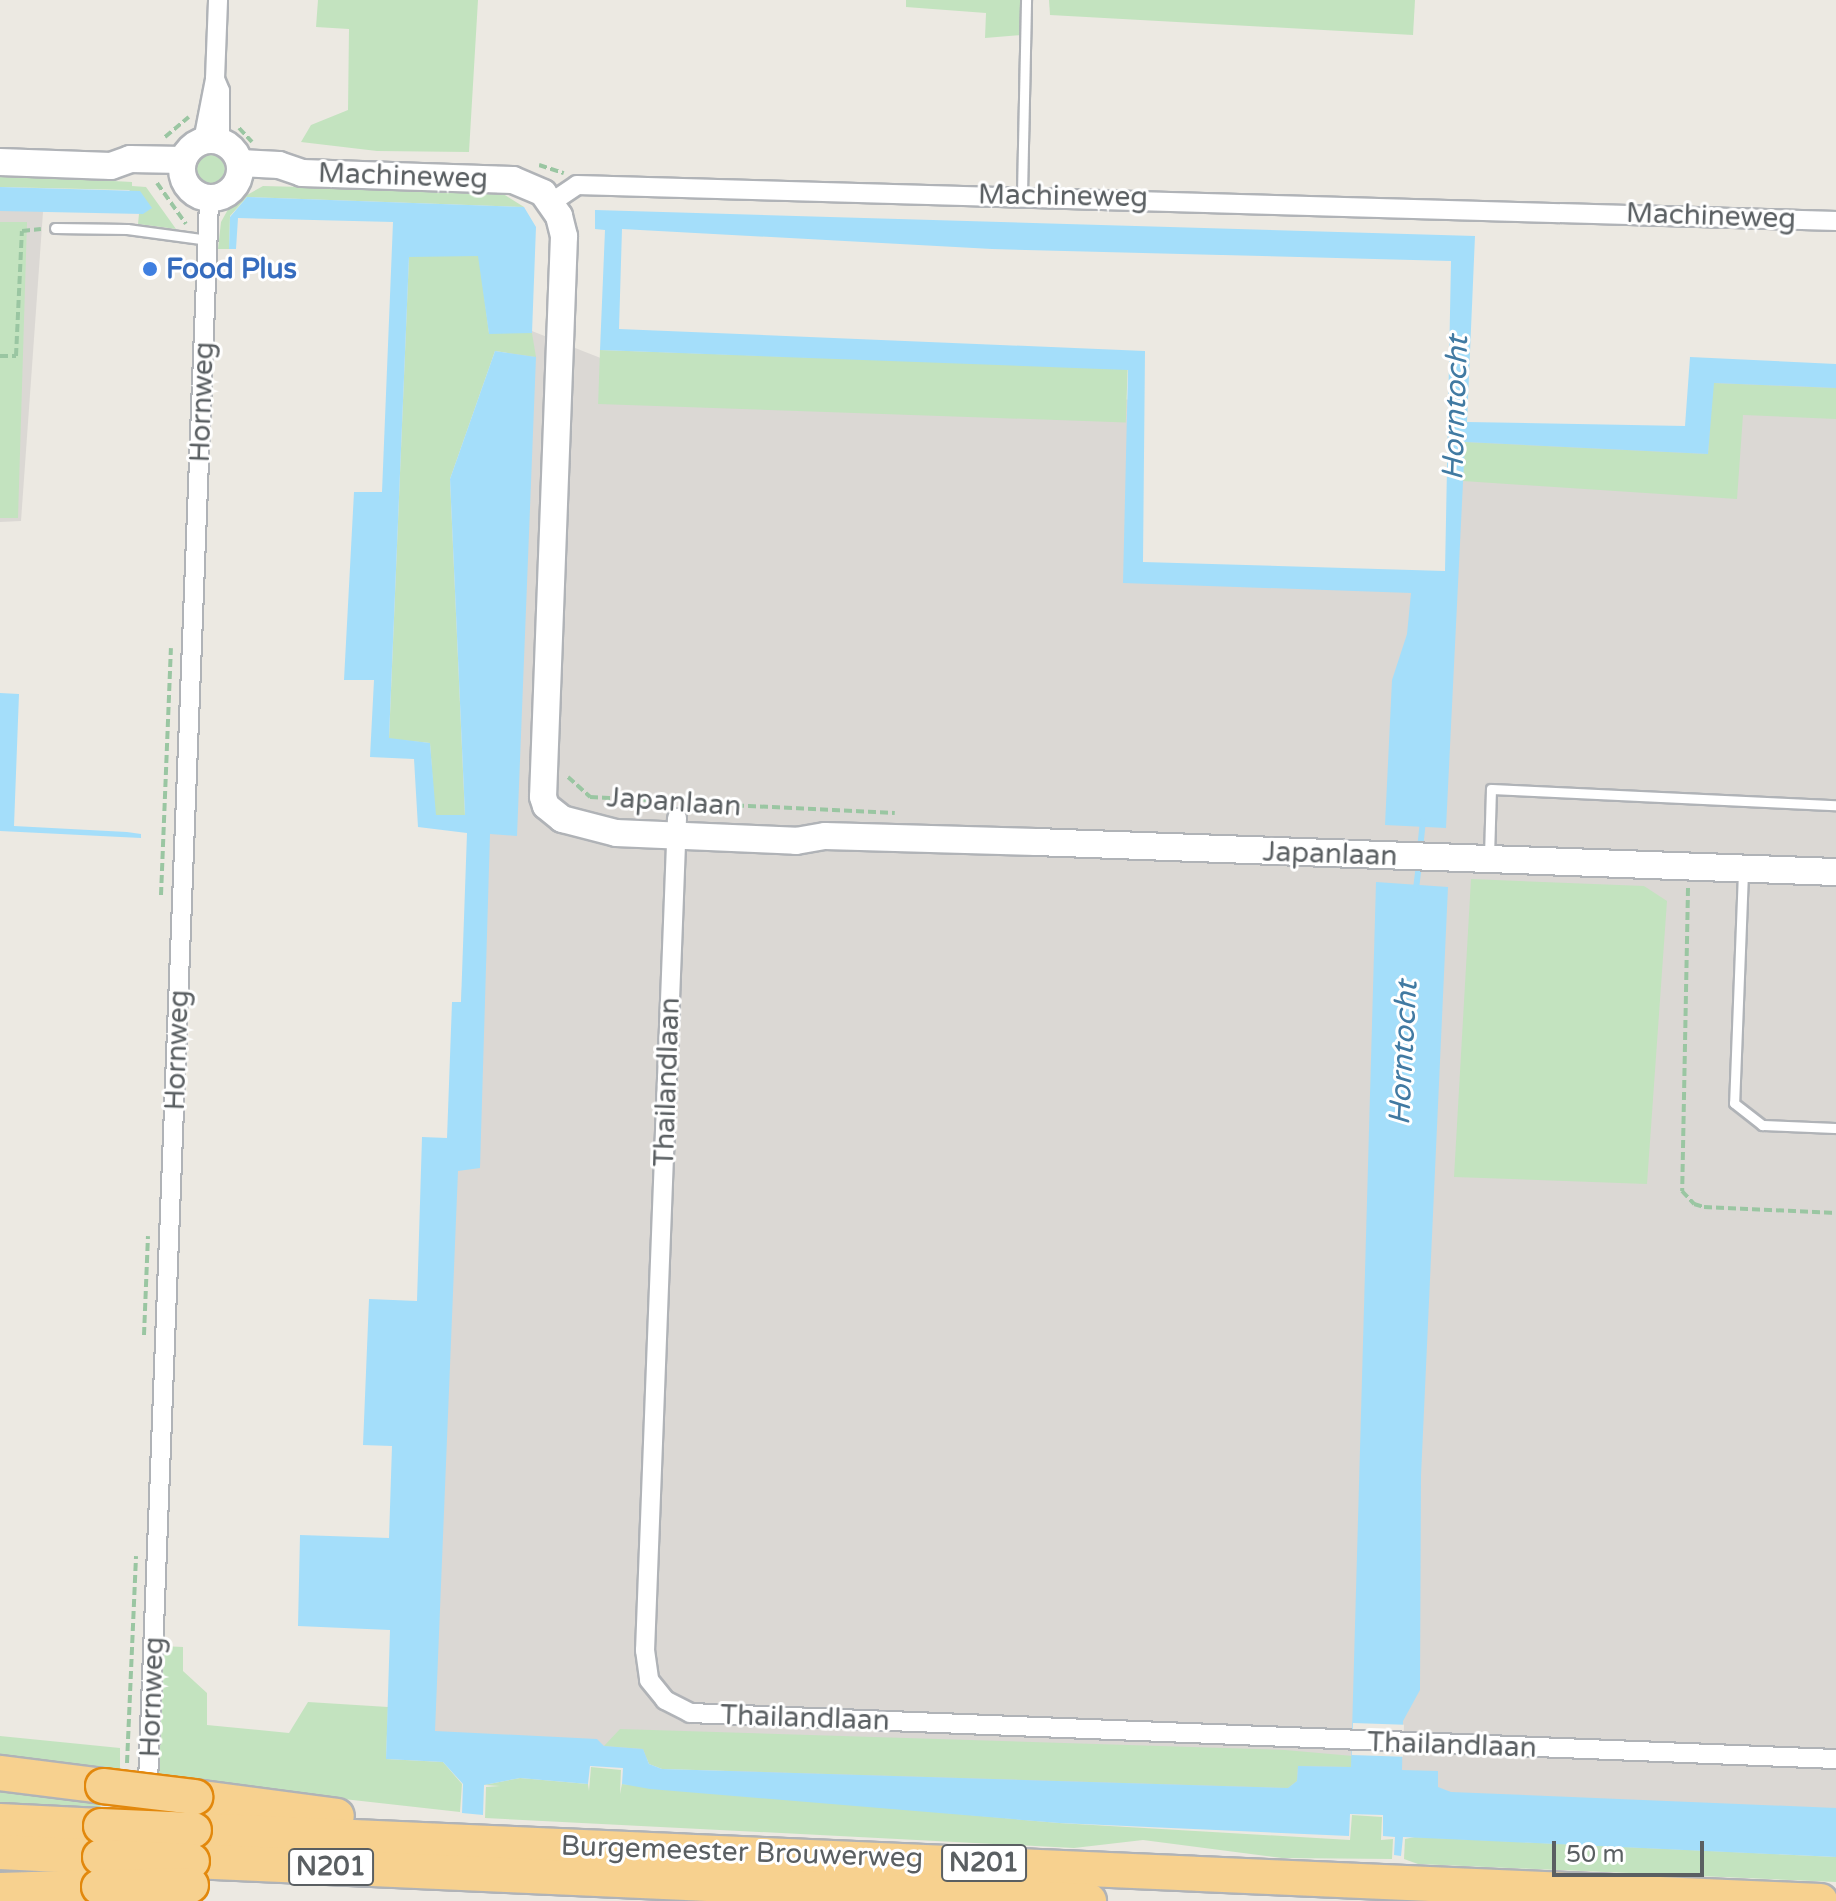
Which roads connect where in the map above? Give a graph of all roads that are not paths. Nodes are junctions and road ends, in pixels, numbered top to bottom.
1 (218, 0) edge
2 (1026, 0) edge
3 (211, 141) junction
4 (0, 162) edge
5 (183, 169) junction
6 (239, 171) junction
7 (1022, 194) junction
8 (209, 198) junction
9 (552, 202) junction
10 (1836, 221) edge
11 (55, 228) road end
12 (208, 240) junction
13 (1836, 805) edge
14 (676, 827) junction
15 (1489, 859) junction
16 (1743, 869) junction
17 (1836, 872) edge
18 (1836, 1128) edge
19 (1836, 1759) edge
20 (0, 1773) edge
21 (0, 1821) edge
22 (193, 1843) junction
23 (0, 1852) edge
24 (100, 1856) junction
25 (0, 1890) edge
26 (143, 1901) edge
27 (1089, 1901) edge
28 (1820, 1901) edge

1 - 3 street
2 - 7 lane
3 - 5 street
3 - 6 street
4 - 5 street
5 - 8 street
6 - 8 street
6 - 9 street, Machineweg
7 - 9 street, Machineweg
7 - 10 street, Machineweg
8 - 12 street, Hornweg
9 - 14 street, Japanlaan
11 - 12 lane
12 - 26 street, Hornweg
13 - 15 lane
14 - 15 street, Japanlaan
14 - 19 street, Thailandlaan
15 - 16 street, Japanlaan
16 - 17 street, Japanlaan
16 - 18 lane
20 - 22 highway, N201, bridge
21 - 24 highway, Burgemeester Brouwerweg / N201
22 - 24 highway, Burgemeester Brouwerweg / N201, bridge
22 - 24 highway, N201, bridge
22 - 27 highway, Burgemeester Brouwerweg / N201
22 - 28 highway, Burgemeester Brouwerweg / N201
23 - 24 highway, Burgemeester Brouwerweg / N201
24 - 25 highway, N201

